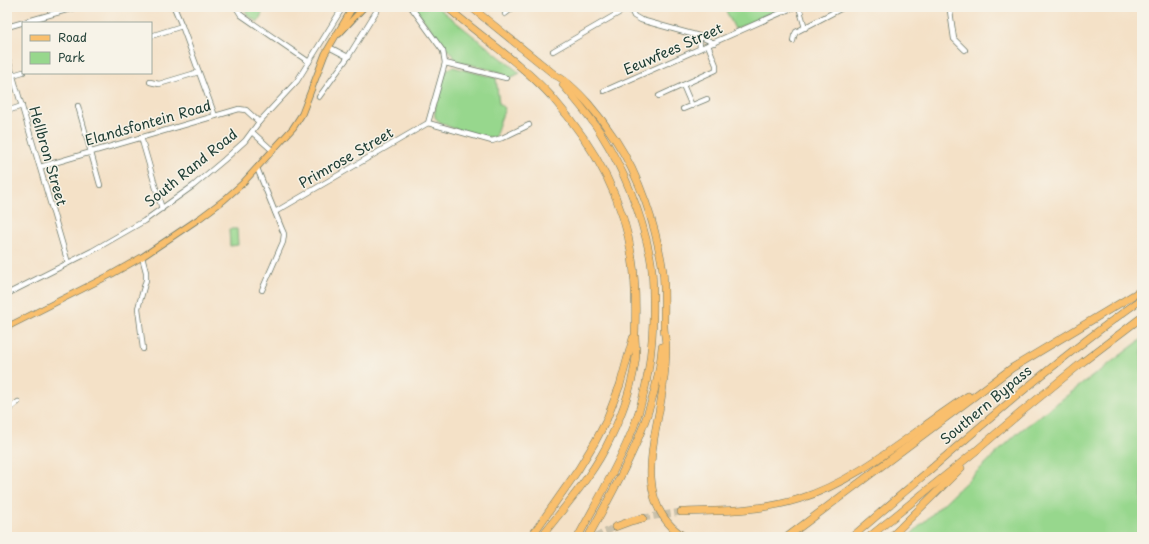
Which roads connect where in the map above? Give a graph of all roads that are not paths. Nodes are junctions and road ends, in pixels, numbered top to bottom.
1 (77, 7) edge
2 (174, 7) edge
3 (236, 7) edge
4 (343, 7) edge
5 (353, 7) edge
6 (364, 7) edge
7 (380, 7) edge
8 (411, 7) edge
9 (446, 7) edge
10 (471, 7) edge
11 (514, 7) edge
12 (629, 7) edge
13 (794, 7) edge
14 (799, 7) edge
15 (844, 7) edge
16 (953, 7) edge
17 (505, 14) dead end
18 (27, 22) edge
19 (22, 24) edge
20 (182, 26) junction
21 (7, 28) edge
22 (805, 28) junction
23 (152, 36) edge
24 (699, 36) junction
25 (333, 41) junction
26 (793, 41) dead end
27 (714, 43) junction
28 (708, 45) junction
29 (329, 47) junction
30 (700, 48) junction
31 (965, 50) dead end
32 (553, 51) dead end
33 (7, 56) edge
34 (348, 57) junction
35 (309, 62) junction
36 (445, 63) junction
37 (22, 72) edge
38 (200, 72) junction
39 (13, 75) junction
40 (555, 75) junction
41 (506, 78) dead end
42 (150, 82) dead end
43 (683, 85) junction
44 (604, 91) dead end
45 (659, 96) dead end
46 (319, 97) dead end
47 (707, 99) dead end
48 (22, 106) junction
49 (78, 106) dead end
50 (692, 106) junction
51 (683, 110) dead end
52 (7, 111) edge
53 (215, 116) junction
54 (259, 122) junction
55 (428, 123) junction
56 (529, 125) dead end
57 (252, 132) junction
58 (141, 137) junction
59 (273, 151) junction
60 (91, 152) junction
61 (40, 167) junction
62 (257, 168) junction
63 (100, 185) dead end
64 (162, 209) junction
65 (275, 212) junction
66 (142, 257) junction
67 (68, 263) junction
68 (262, 290) dead end
69 (1142, 290) edge
70 (7, 294) edge
71 (1142, 299) edge
72 (1142, 317) edge
73 (7, 327) edge
74 (664, 331) junction
75 (635, 334) junction
76 (143, 349) dead end
77 (985, 388) junction
78 (18, 402) dead end
79 (7, 411) edge
80 (982, 446) junction
81 (681, 512) tunnel mouth
82 (643, 518) tunnel mouth
83 (615, 527) tunnel mouth
84 (531, 537) edge
85 (541, 537) edge
86 (578, 537) edge
87 (588, 537) edge
88 (684, 537) edge
89 (787, 537) edge
90 (852, 537) edge
91 (869, 537) edge
92 (891, 537) edge

1 - 18 street
2 - 20 street
3 - 35 street
4 - 35 street, South Rand Road
5 - 25 main road
6 - 25 main road
7 - 34 street
8 - 36 street
9 - 75 highway
10 - 40 highway
11 - 17 street
12 - 24 street
12 - 32 street
13 - 27 street, Eeuwfees Street
14 - 22 street
15 - 22 street
16 - 31 street
19 - 21 street
20 - 23 street
20 - 38 street
22 - 26 street
24 - 27 street
24 - 30 street
25 - 29 main road
27 - 28 street, Eeuwfees Street
28 - 30 street, Eeuwfees Street
28 - 43 street
29 - 34 street
29 - 59 main road
30 - 44 street, Eeuwfees Street
33 - 39 street, Hellbron Street
34 - 46 street
35 - 54 street, South Rand Road
36 - 41 street
36 - 55 street
37 - 39 street
38 - 42 street
38 - 53 street
39 - 48 street, Hellbron Street
40 - 74 highway
40 - 86 highway
43 - 45 street
43 - 50 street
47 - 50 street
48 - 52 street
48 - 61 street, Hellbron Street
49 - 60 street
50 - 51 street
53 - 54 street, Elandsfontein Road
53 - 58 street, Elandsfontein Road
54 - 57 street, South Rand Road
55 - 56 street
55 - 65 street, Primrose Street
57 - 59 street
57 - 64 street, South Rand Road
58 - 60 street, Elandsfontein Road
58 - 64 street
59 - 62 main road
60 - 61 street, Elandsfontein Road
60 - 63 street
61 - 67 street, Hellbron Street
62 - 65 street
62 - 66 main road
64 - 67 street, South Rand Road
65 - 68 street
66 - 73 main road
66 - 76 street
67 - 70 street, South Rand Road
69 - 77 highway
71 - 90 highway, Southern Bypass
72 - 80 highway, Southern Bypass
74 - 87 highway
74 - 88 highway
75 - 84 highway
75 - 85 highway
77 - 81 highway
77 - 89 highway
78 - 79 street
80 - 91 highway, Southern Bypass
80 - 92 highway
82 - 83 highway

